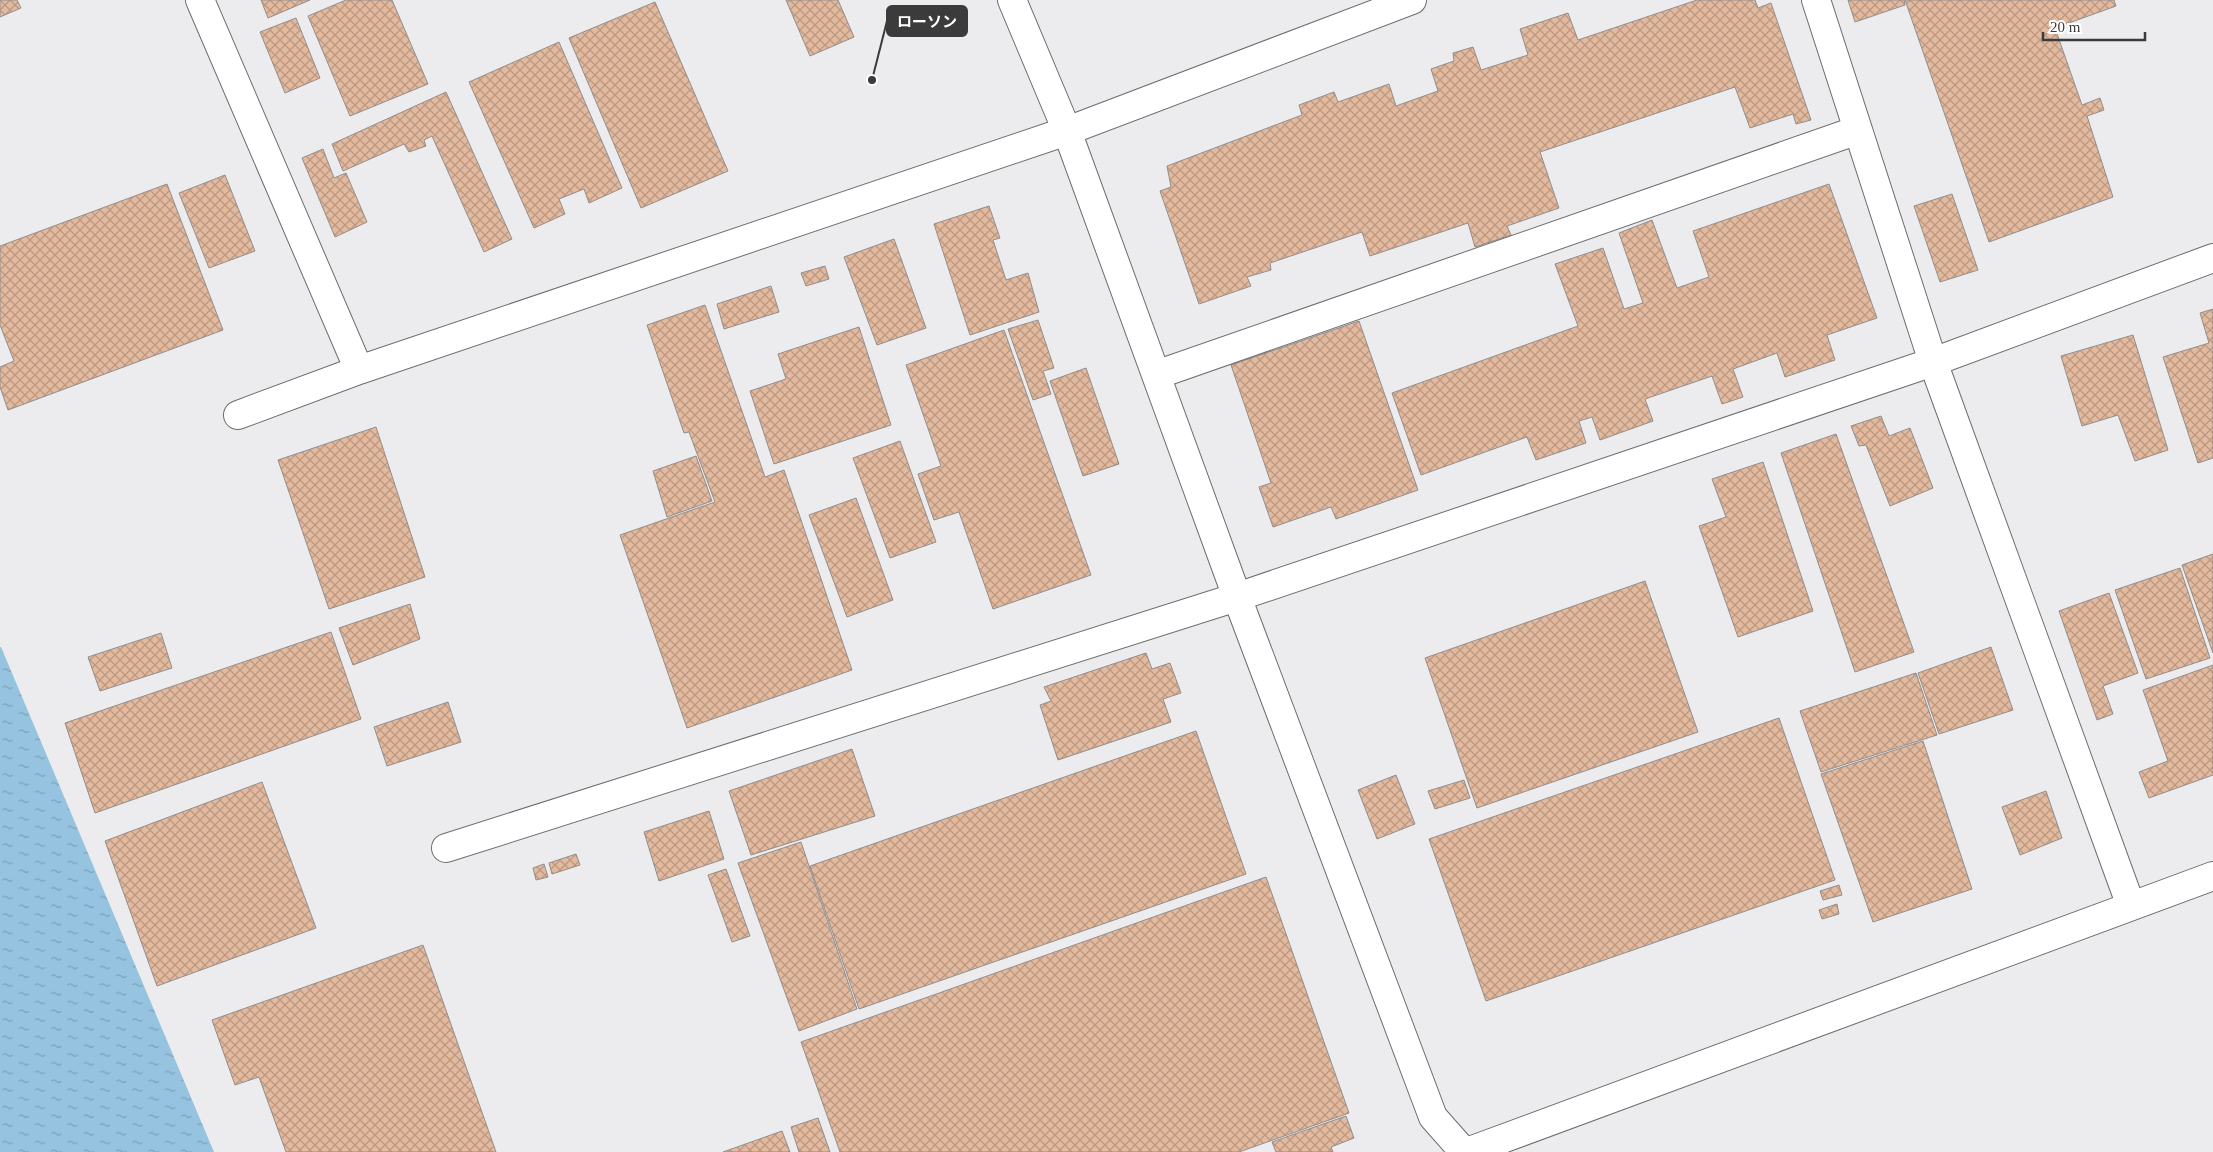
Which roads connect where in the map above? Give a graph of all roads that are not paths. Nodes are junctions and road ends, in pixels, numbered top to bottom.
1 (200, 0) edge
2 (1012, 0) edge
3 (1407, 0) edge
4 (1412, 0) edge
5 (1816, 0) edge
6 (1858, 130) junction
7 (1067, 131) junction
8 (2213, 258) edge
9 (1933, 362) junction
10 (360, 370) junction
11 (1156, 375) junction
12 (238, 415) dead end
13 (1237, 597) junction
14 (446, 848) dead end
15 (2213, 876) edge
16 (2131, 906) junction
17 (1465, 1152) edge

1 - 10 street
2 - 7 street
3 - 4 street
3 - 7 street
5 - 6 street
6 - 9 street
6 - 11 street
7 - 10 street
7 - 11 street
8 - 9 street
9 - 13 street
9 - 16 street
10 - 12 street
11 - 13 street
13 - 14 street
13 - 17 street
15 - 16 street
16 - 17 street

